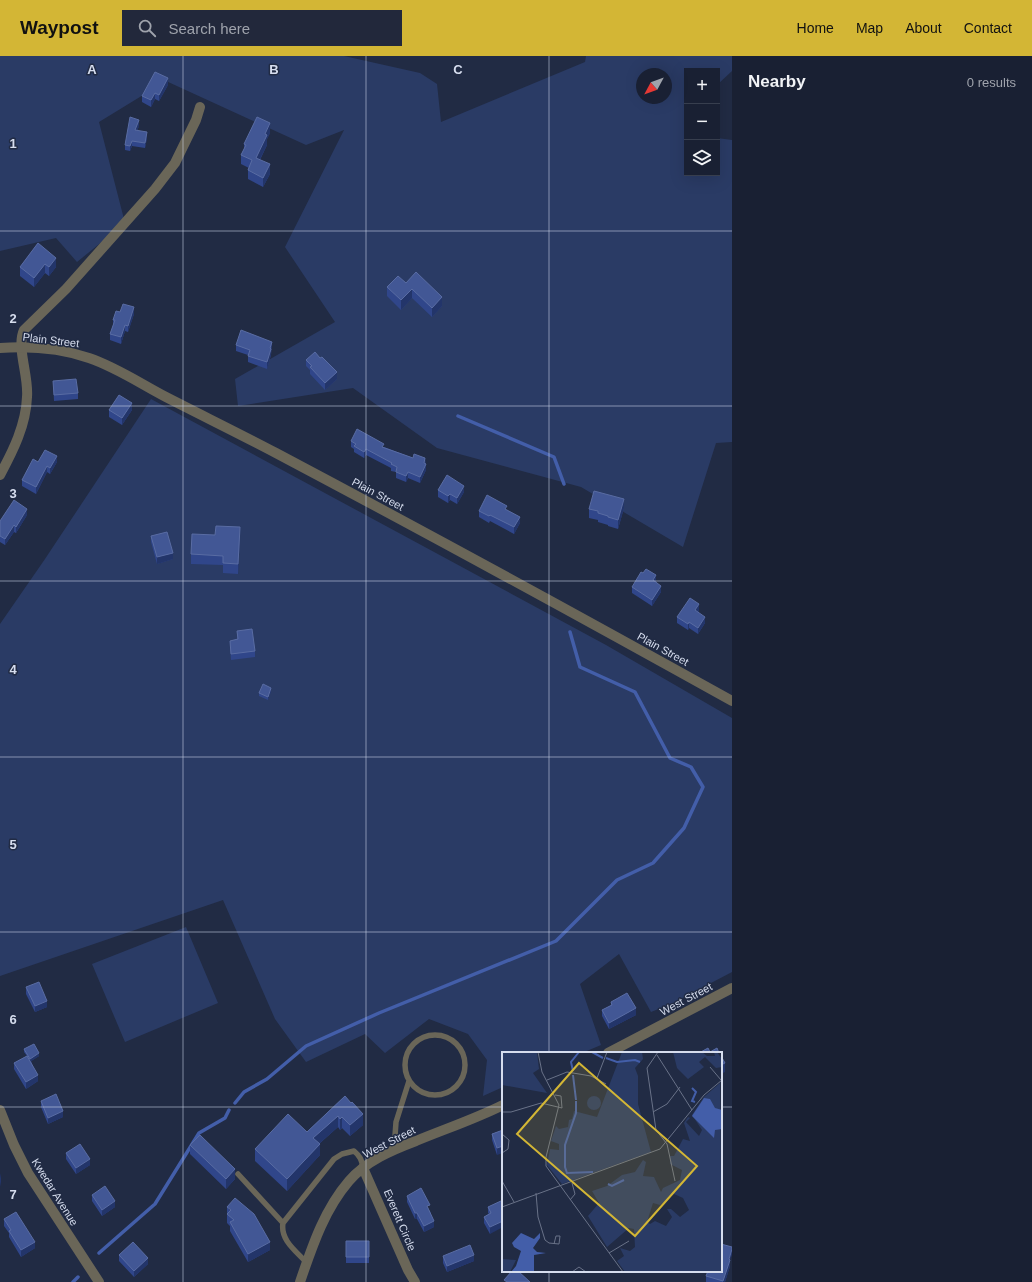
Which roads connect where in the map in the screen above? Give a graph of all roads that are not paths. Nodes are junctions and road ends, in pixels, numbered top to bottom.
1 (200, 107) dead end
2 (21, 347) junction
3 (0, 348) edge
4 (0, 475) edge
5 (732, 700) edge
6 (732, 988) edge
7 (610, 1052) edge
8 (409, 1081) junction
9 (502, 1105) edge
10 (0, 1110) edge
11 (398, 1148) junction
12 (363, 1168) junction
13 (238, 1174) dead end
14 (283, 1223) junction
15 (307, 1262) junction
16 (99, 1282) edge
17 (300, 1282) edge
18 (415, 1282) edge

1 - 2 street
2 - 3 street, Plain Street
2 - 4 street
2 - 5 street, Plain Street
6 - 7 street, West Street
8 - 8 lane
8 - 11 lane
9 - 11 street, West Street
10 - 16 street, Kwedar Avenue
11 - 12 street, West Street
12 - 14 lane
12 - 15 street, West Street
12 - 18 street, Everett Circle
13 - 14 lane
14 - 15 lane
15 - 17 street, West Street

